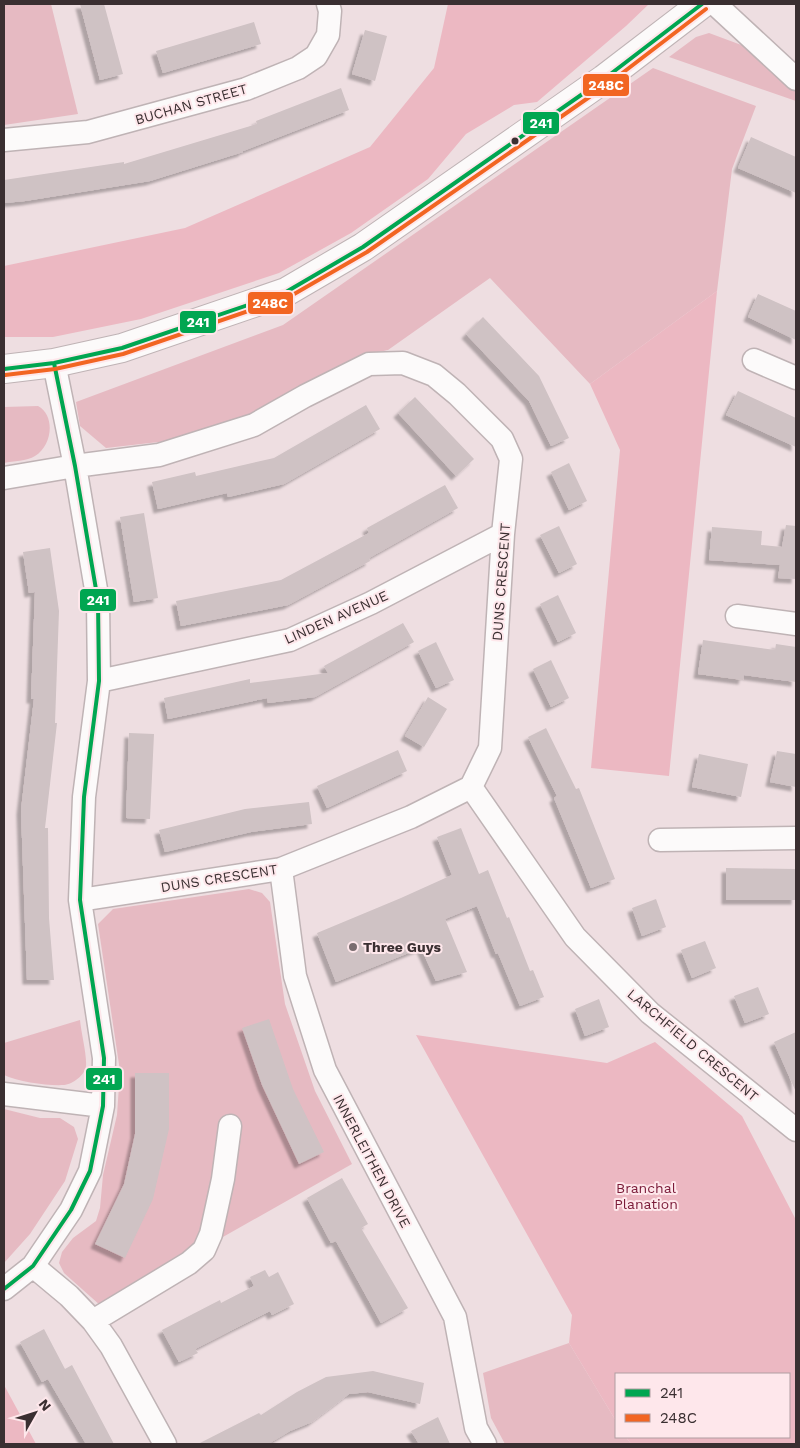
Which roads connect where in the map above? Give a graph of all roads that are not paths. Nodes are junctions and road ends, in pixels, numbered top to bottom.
1 (328, 4) edge
2 (702, 4) edge
3 (715, 4) edge
4 (796, 79) edge
5 (4, 140) edge
6 (754, 360) dead end
7 (54, 363) junction
8 (4, 369) edge
9 (796, 378) edge
10 (75, 466) junction
11 (4, 478) edge
12 (503, 534) junction
13 (738, 616) dead end
14 (796, 624) edge
15 (99, 681) junction
16 (470, 787) junction
17 (796, 838) edge
18 (660, 840) dead end
19 (281, 869) junction
20 (80, 900) junction
21 (4, 1094) edge
22 (104, 1106) junction
23 (230, 1126) dead end
24 (796, 1130) edge
25 (33, 1266) junction
26 (4, 1289) edge
27 (93, 1321) junction
28 (165, 1444) edge
29 (485, 1444) edge

1 - 5 street, BUCHAN STREET
2 - 7 street
3 - 4 street
6 - 9 street
7 - 8 street
7 - 10 street
10 - 11 street, DUNS CRESCENT
10 - 12 street, DUNS CRESCENT
10 - 15 street
12 - 15 street, LINDEN AVENUE
12 - 16 street, DUNS CRESCENT
13 - 14 street
15 - 20 street
16 - 19 street, DUNS CRESCENT
16 - 24 street, LARCHFIELD CRESCENT
17 - 18 street
19 - 20 street, DUNS CRESCENT
19 - 29 street, INNERLEITHEN DRIVE
20 - 22 street
21 - 22 street
22 - 25 street
23 - 27 street
25 - 26 street
25 - 27 street
27 - 28 street

